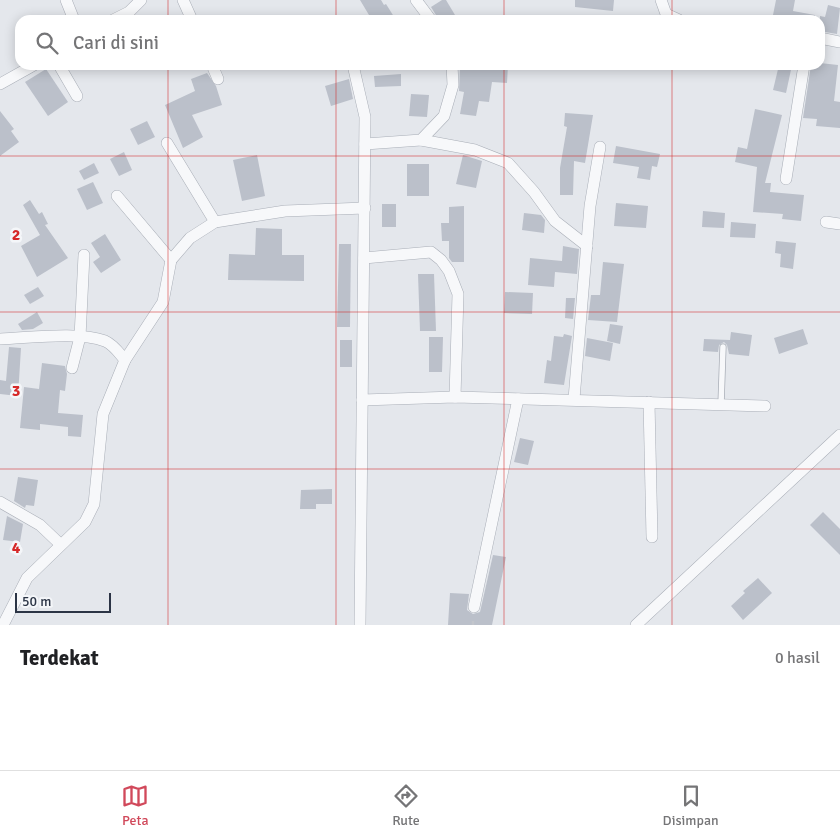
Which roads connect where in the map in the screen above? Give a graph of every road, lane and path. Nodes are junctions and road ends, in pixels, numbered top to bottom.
1 (66, 0) edge
2 (142, 0) edge
3 (183, 0) edge
4 (661, 0) edge
5 (421, 2) edge
6 (72, 15) edge
7 (123, 15) edge
8 (190, 15) edge
9 (428, 15) edge
10 (668, 15) edge
11 (825, 39) edge
12 (840, 42) edge
13 (25, 70) edge
14 (62, 70) edge
15 (214, 70) edge
16 (354, 70) edge
17 (452, 70) edge
18 (803, 70) edge
19 (218, 78) dead end
20 (0, 84) edge
21 (77, 96) dead end
22 (421, 140) junction
23 (167, 143) dead end
24 (365, 144) junction
25 (600, 147) dead end
26 (786, 179) dead end
27 (117, 196) dead end
28 (365, 208) junction
29 (216, 222) junction
30 (826, 222) dead end
31 (840, 224) edge
32 (587, 246) junction
33 (84, 255) dead end
34 (364, 258) junction
35 (171, 260) junction
36 (80, 337) junction
37 (0, 339) edge
38 (723, 347) dead end
39 (125, 360) junction
40 (72, 368) dead end
41 (455, 397) junction
42 (518, 399) junction
43 (574, 399) junction
44 (362, 400) junction
45 (649, 402) junction
46 (721, 404) junction
47 (765, 406) dead end
48 (840, 435) edge
49 (0, 502) edge
50 (652, 537) dead end
51 (60, 544) junction
52 (474, 607) dead end
53 (3, 625) edge
54 (360, 625) edge
55 (636, 625) edge

1 - 6 street
2 - 7 street
3 - 8 street
4 - 10 street
5 - 9 street
11 - 12 street
13 - 20 street
14 - 21 street
15 - 19 street
16 - 24 street
17 - 22 street
18 - 26 street
22 - 24 street
22 - 32 street
23 - 29 street
24 - 28 street
25 - 32 street
27 - 35 street
28 - 29 street
28 - 34 street
29 - 35 street
30 - 31 street
32 - 43 street
33 - 36 street
34 - 41 street
34 - 44 street
35 - 39 street
36 - 37 street
36 - 39 street
36 - 40 street
38 - 46 lane
39 - 51 street
41 - 42 street
41 - 44 street
42 - 43 street
42 - 52 street
43 - 45 street
44 - 54 street
45 - 46 street
45 - 50 street
46 - 47 street
48 - 55 street
49 - 51 street
51 - 53 street

